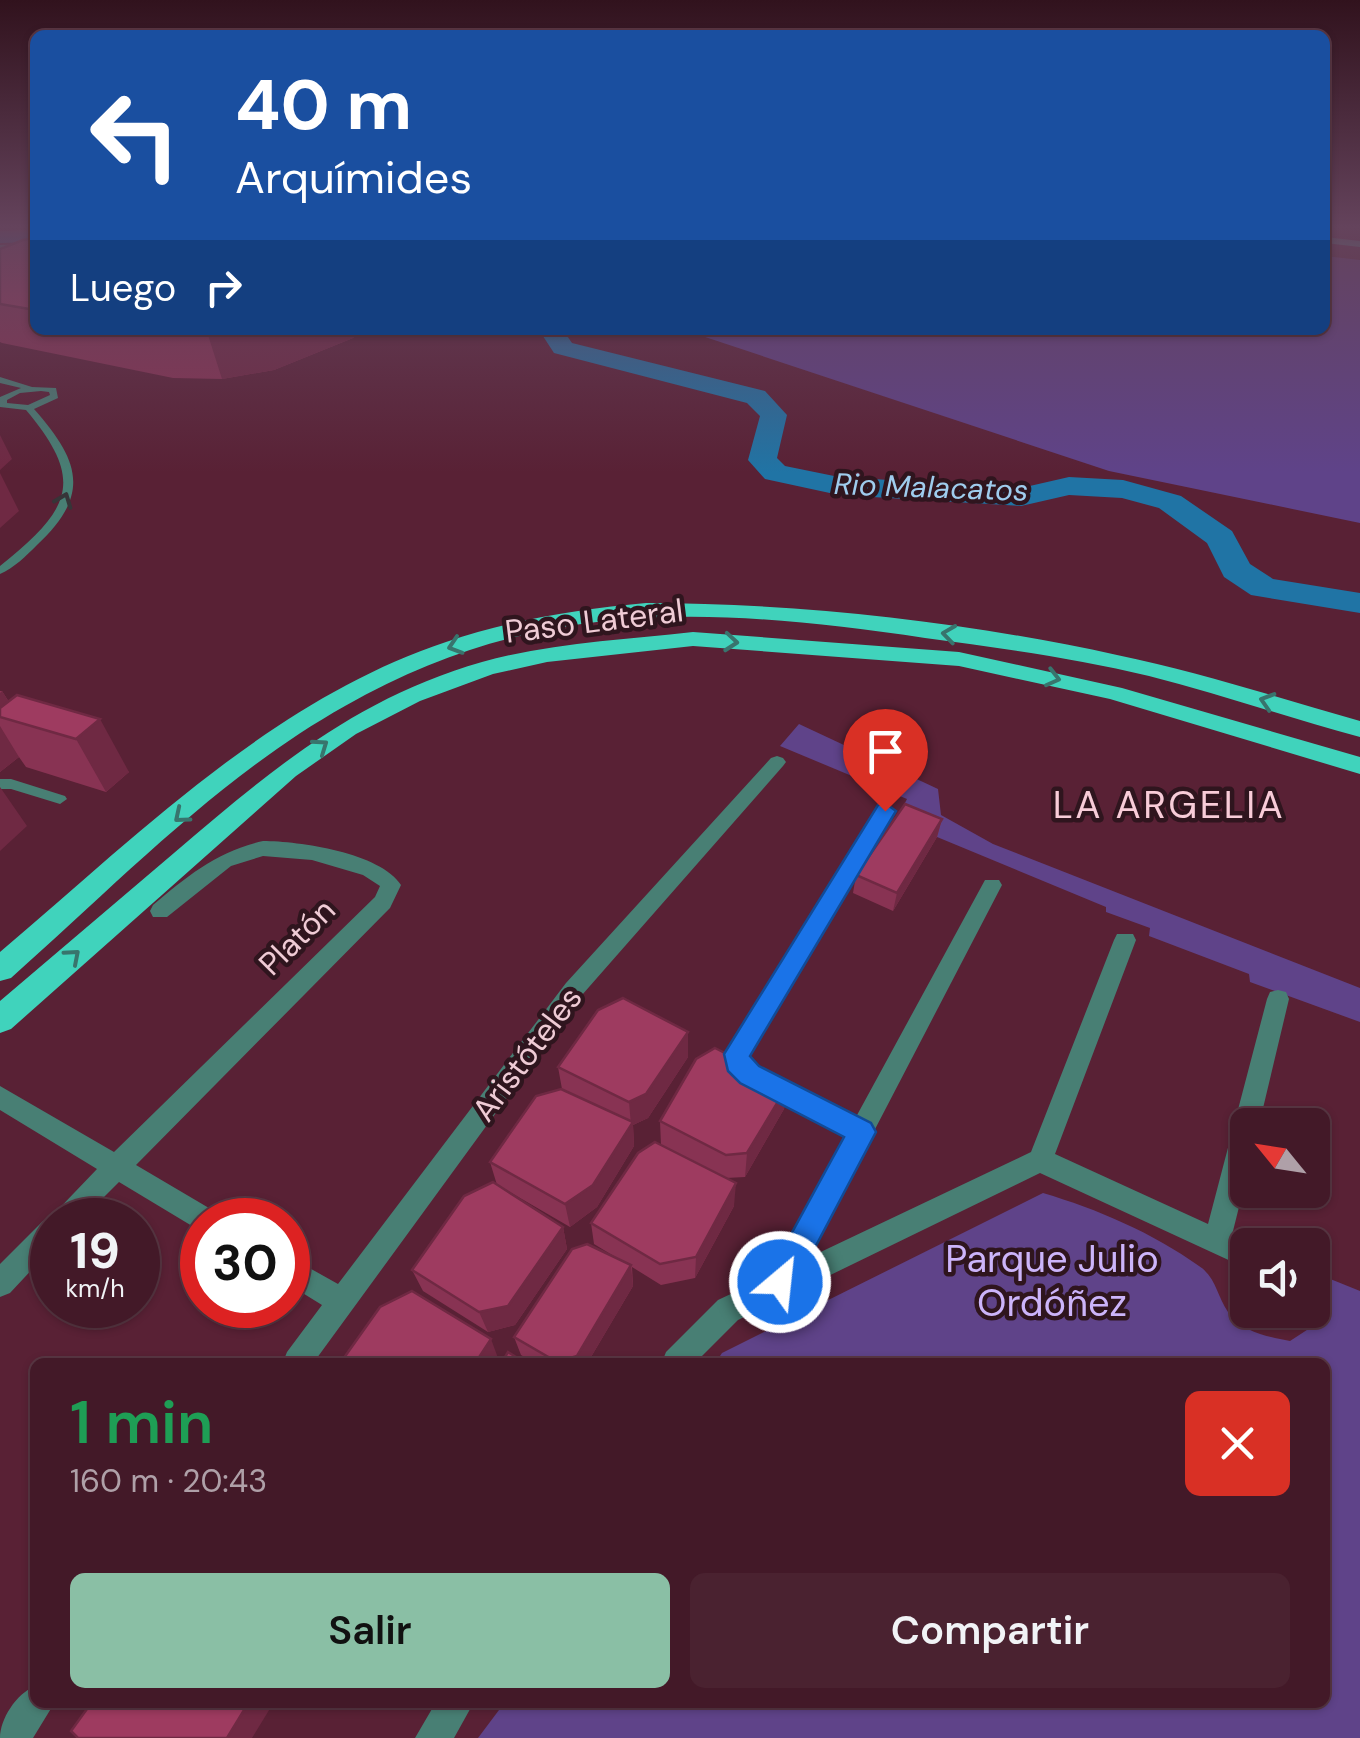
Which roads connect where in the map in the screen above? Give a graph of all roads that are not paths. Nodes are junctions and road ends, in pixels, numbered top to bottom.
1 (0, 380) edge
2 (32, 388) junction
3 (1, 402) edge
4 (29, 408) junction
5 (1, 570) edge
6 (1360, 729) edge
7 (777, 762) dead end
8 (1360, 766) edge
9 (0, 784) edge
10 (60, 799) dead end
11 (885, 811) dead end
12 (992, 885) dead end
13 (160, 911) dead end
14 (1126, 940) dead end
15 (0, 969) edge
16 (1278, 999) dead end
17 (0, 1020) edge
18 (0, 1097) edge
19 (862, 1132) junction
20 (1040, 1160) junction
21 (116, 1166) junction
22 (84, 1198) edge
23 (180, 1205) edge
24 (1218, 1242) junction
25 (1230, 1248) edge
26 (30, 1252) edge
27 (780, 1282) junction
28 (0, 1283) edge
29 (310, 1283) edge
30 (342, 1302) junction
31 (300, 1358) edge
32 (680, 1358) edge
33 (34, 1708) edge
34 (454, 1708) edge
35 (11, 1738) edge
36 (433, 1738) edge

1 - 2 lane
2 - 3 lane
2 - 4 lane
3 - 4 lane
5 -> 4 lane
6 -> 15 highway, Paso Lateral
7 - 30 street, Aristóteles
17 -> 8 highway, Paso Lateral
9 - 10 lane
11 - 19 street
12 - 19 street
13 - 21 street, Platón
14 - 20 street
16 - 24 street
18 - 21 street
19 - 27 street
20 - 24 street
20 - 27 street
21 - 22 street, Platón
21 - 23 street
24 - 25 street
26 - 28 street
27 - 32 street
29 - 30 street
30 - 31 street, Aristóteles
33 - 35 street
34 - 36 street

